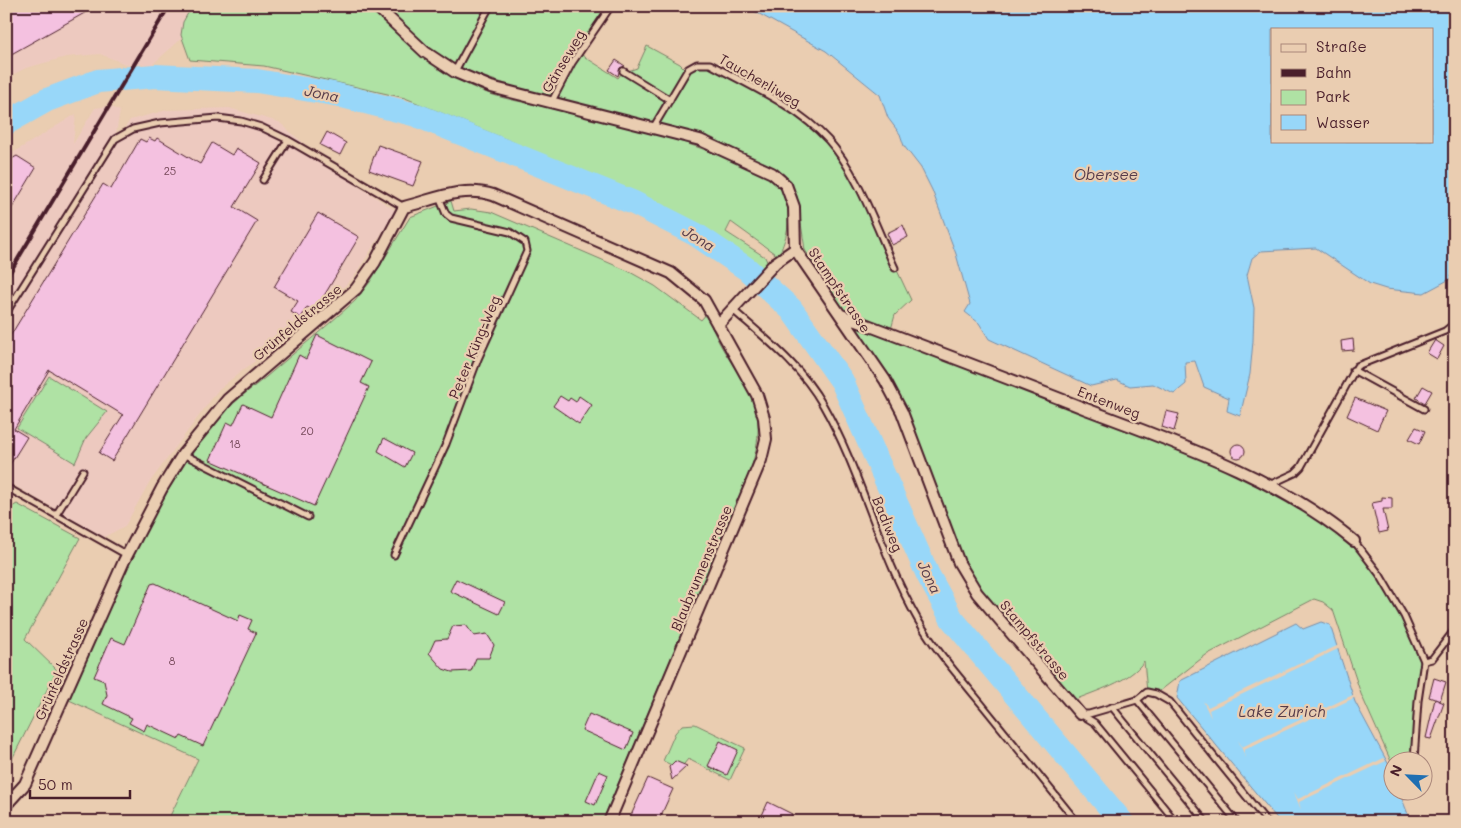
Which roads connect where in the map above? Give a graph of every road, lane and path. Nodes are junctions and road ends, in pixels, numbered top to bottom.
1 (376, 6) edge
2 (490, 6) edge
3 (611, 6) edge
4 (624, 71) dead end
5 (455, 72) junction
6 (670, 100) junction
7 (550, 103) junction
8 (653, 128) junction
9 (288, 140) junction
10 (263, 180) dead end
11 (439, 197) junction
12 (404, 207) junction
13 (795, 249) junction
14 (895, 268) dead end
15 (732, 309) junction
16 (6, 313) edge
17 (841, 315) junction
18 (1455, 323) edge
19 (718, 325) junction
20 (1353, 370) junction
21 (1424, 409) dead end
22 (183, 454) junction
23 (83, 471) dead end
24 (1269, 485) junction
25 (6, 487) edge
26 (56, 515) junction
27 (308, 517) dead end
28 (1354, 541) joint
29 (127, 555) junction
30 (394, 555) dead end
31 (1455, 629) edge
32 (1424, 661) junction
33 (1136, 700) junction
34 (1112, 708) junction
35 (1080, 714) junction
36 (1415, 750) edge
37 (6, 805) edge
38 (611, 821) edge
39 (1077, 822) edge
40 (1176, 822) edge
41 (1206, 822) edge
42 (1237, 822) edge
43 (1267, 822) edge

1 - 5 street, Stampfstrasse
2 - 5 lane
3 - 7 lane, Gänseweg
4 - 6 lane
5 - 7 street, Stampfstrasse
6 - 8 lane, Taucherliweg
6 - 14 lane, Taucherliweg
7 - 8 street, Stampfstrasse
8 - 13 street, Stampfstrasse
9 - 10 lane
9 - 12 lane
9 - 16 lane
11 - 12 street
11 - 19 street
11 - 30 lane, Peter Küng-Weg
12 - 22 street, Grünfeldstrasse
13 - 15 street
13 - 17 street, Stampfstrasse
15 - 19 street
15 - 39 lane, Badiweg
17 - 24 street, Entenweg
17 - 35 street, Stampfstrasse
18 - 20 lane
19 - 38 street, Blaubrunnenstrasse
20 - 21 lane
20 - 24 lane
22 - 27 lane
22 - 29 street, Grünfeldstrasse
23 - 26 lane
24 - 28 street, Entenweg
25 - 26 lane
26 - 29 lane
28 - 32 lane
29 - 37 street, Grünfeldstrasse
31 - 32 lane
32 - 36 lane
33 - 34 lane
33 - 42 lane
33 - 43 lane
34 - 35 lane
34 - 41 lane
35 - 40 lane

